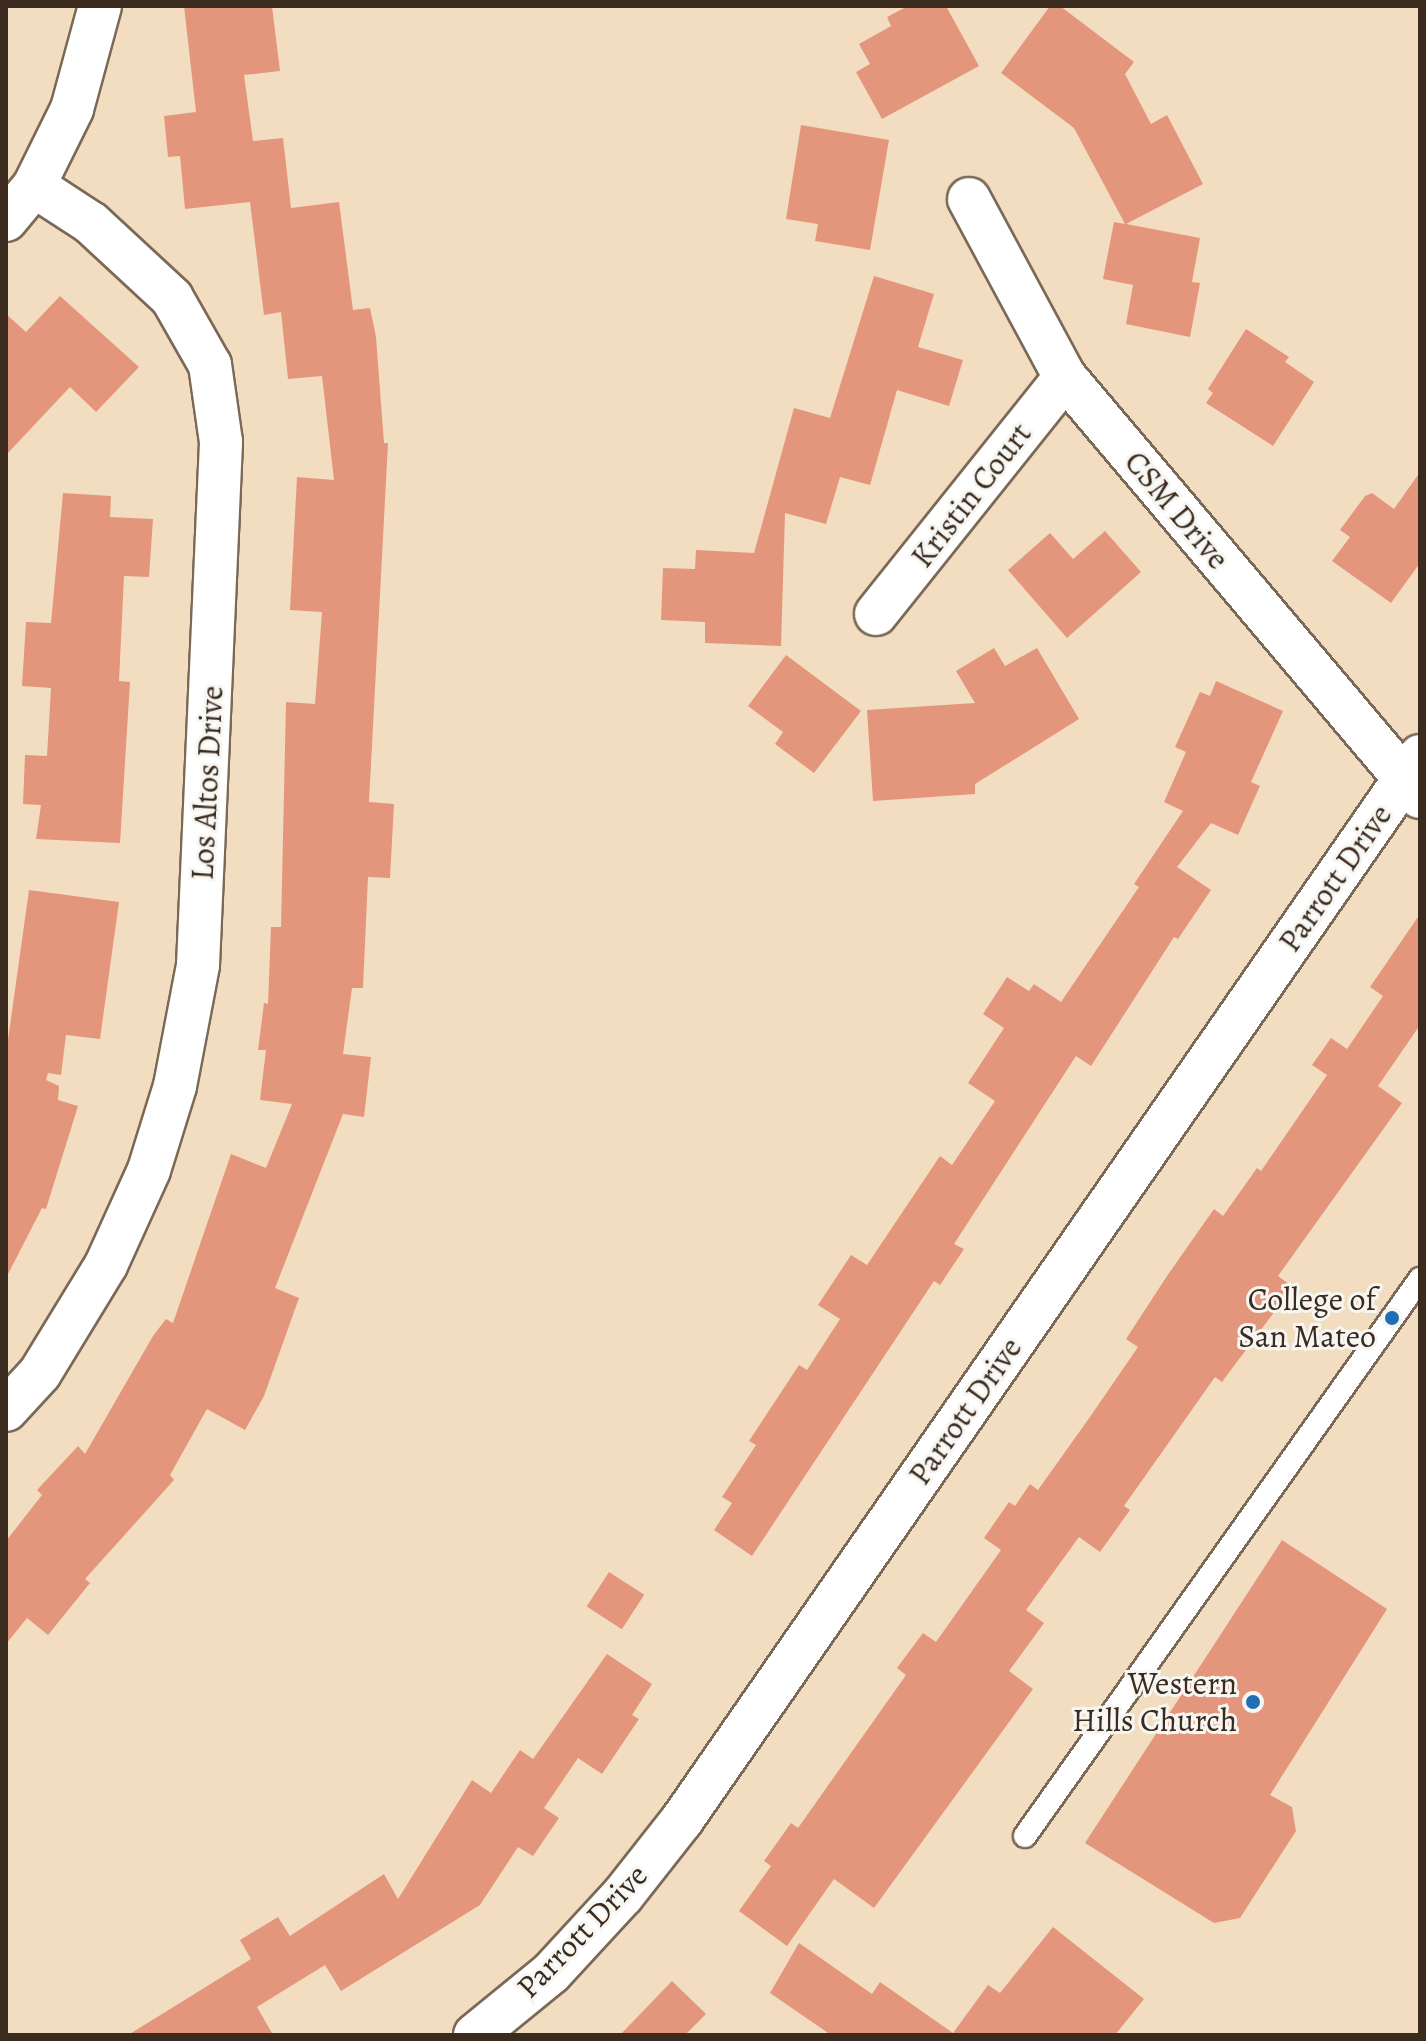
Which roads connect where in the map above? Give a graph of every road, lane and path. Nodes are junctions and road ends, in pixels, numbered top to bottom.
1 (100, 6) edge
2 (34, 186) junction
3 (969, 199) dead end
4 (6, 220) edge
5 (1065, 377) junction
6 (876, 614) dead end
7 (1414, 778) edge
8 (1420, 1279) edge
9 (6, 1410) edge
10 (1025, 1836) dead end
11 (475, 2035) edge

1 - 2 street
2 - 4 street
2 - 9 street, Los Altos Drive
3 - 5 street, CSM Drive
5 - 6 street, Kristin Court
5 - 7 street, CSM Drive
7 - 11 street, Parrott Drive
8 - 10 lane

